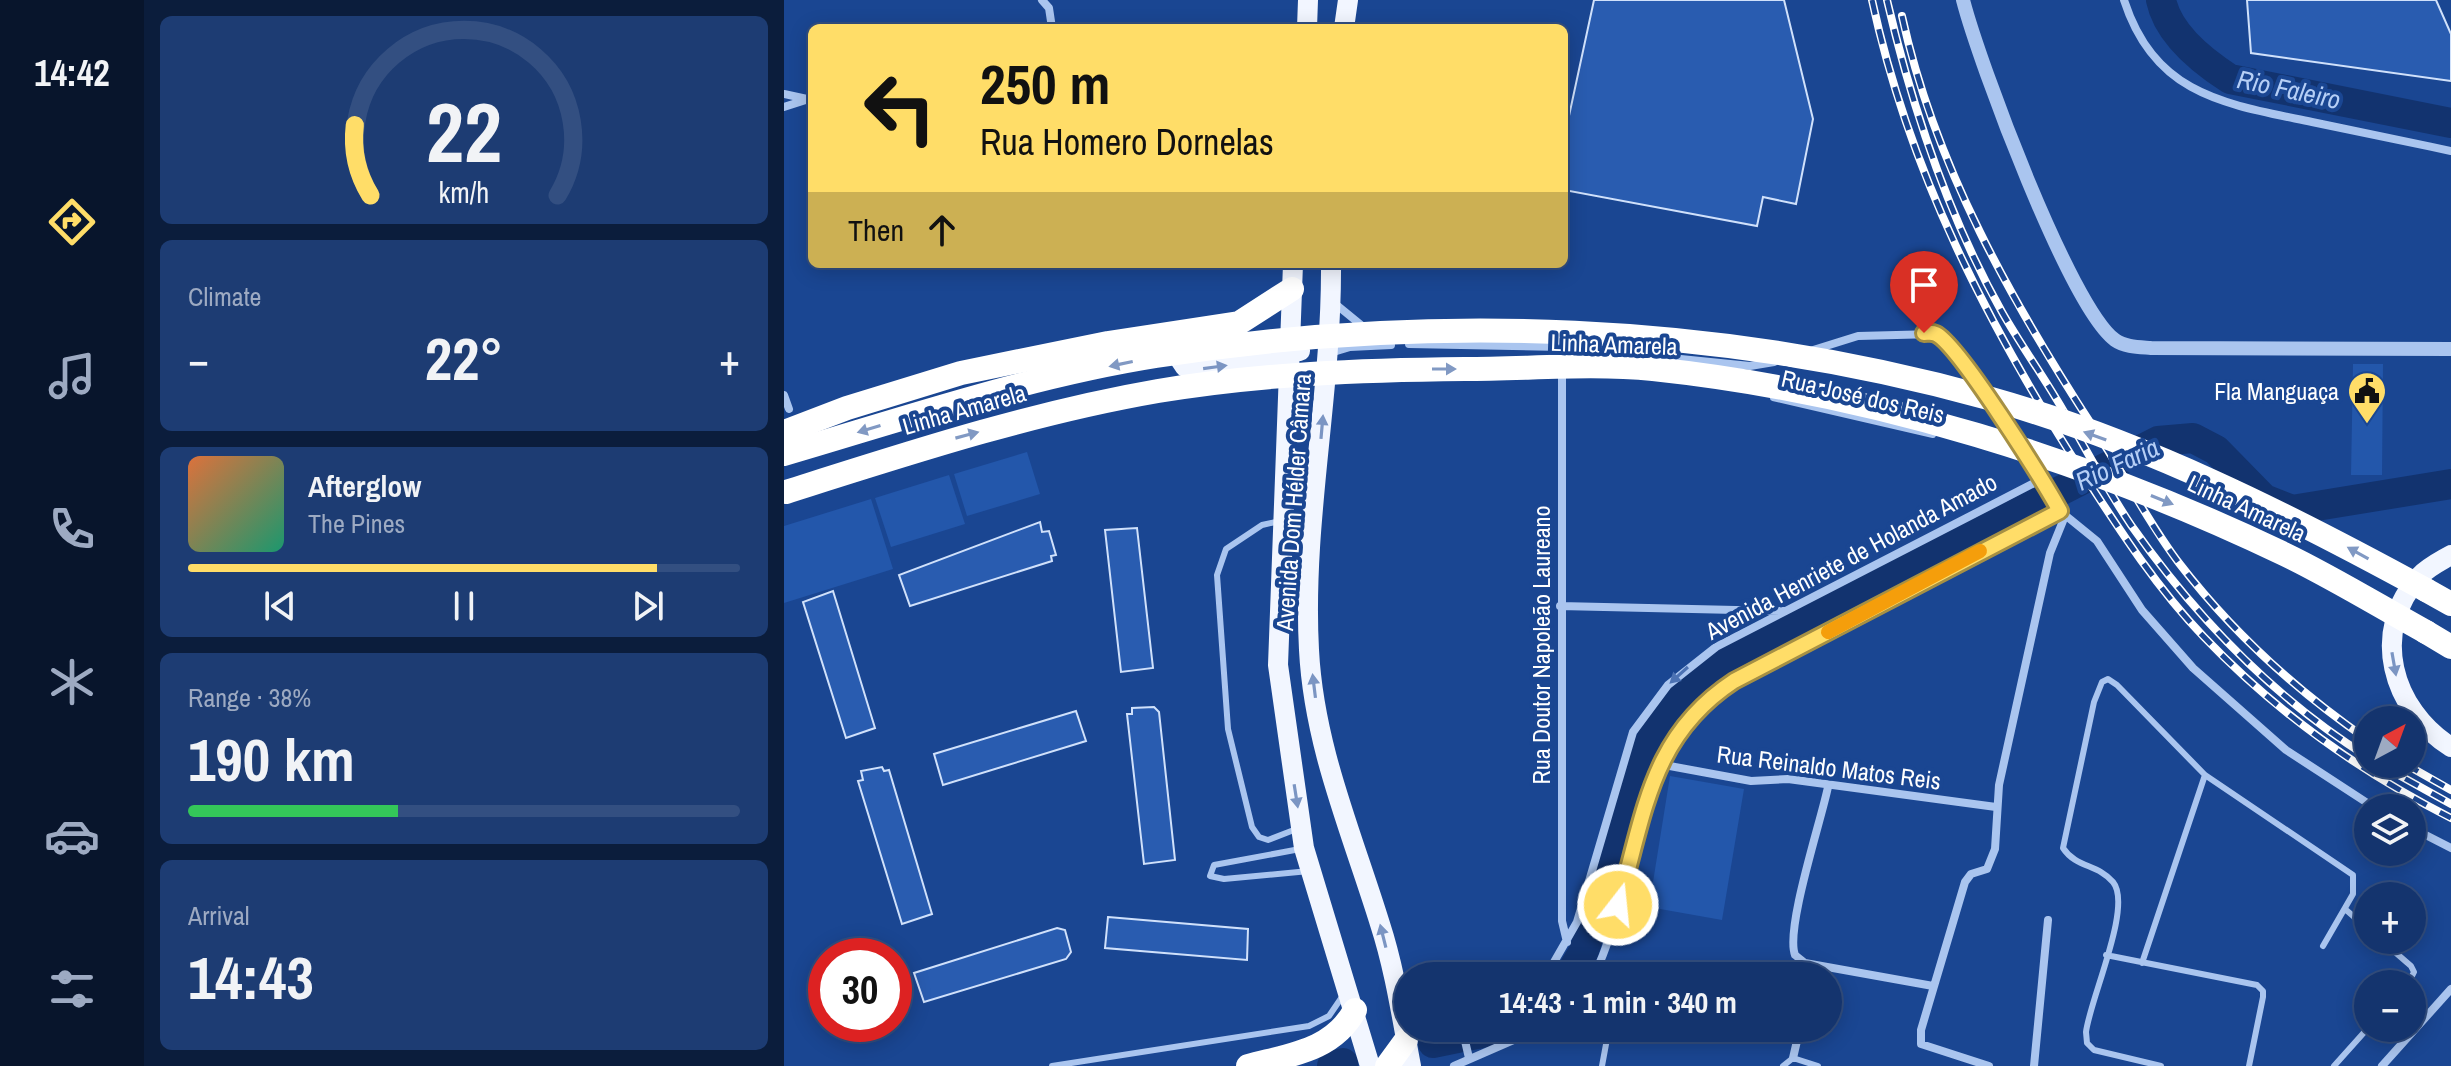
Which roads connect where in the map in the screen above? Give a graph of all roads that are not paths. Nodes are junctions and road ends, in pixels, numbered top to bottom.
1 (1042, 0) edge
2 (1308, 0) edge
3 (1348, 0) edge
4 (1963, 0) edge
5 (2124, 0) edge
6 (1051, 24) edge
7 (1307, 24) edge
8 (1345, 24) edge
9 (784, 94) edge
10 (808, 99) edge
11 (808, 100) edge
12 (784, 107) edge
13 (2451, 151) edge
14 (1293, 268) edge
15 (1331, 268) edge
16 (1292, 289) junction
17 (1331, 300) junction
18 (1330, 325) junction
19 (1196, 330) junction
20 (1390, 345) junction
21 (1562, 347) junction
22 (2451, 349) edge
23 (1330, 353) junction
24 (1291, 355) junction
25 (1737, 364) junction
26 (784, 395) edge
27 (786, 421) edge
28 (2005, 424) junction
29 (1942, 437) dead end
30 (1970, 443) dead end
31 (784, 454) edge
32 (2042, 479) junction
33 (785, 492) edge
34 (2062, 514) junction
35 (1284, 521) junction
36 (2451, 555) edge
37 (2451, 604) edge
38 (1560, 606) junction
39 (1785, 612) junction
40 (2451, 647) edge
41 (2451, 747) edge
42 (1659, 764) junction
43 (2205, 775) junction
44 (1828, 787) junction
45 (2354, 794) edge
46 (1996, 807) junction
47 (1301, 827) junction
48 (2426, 835) edge
49 (1304, 848) junction
50 (2451, 848) edge
51 (1310, 871) junction
52 (2345, 909) junction
53 (2354, 917) edge
54 (2048, 920) dead end
55 (1567, 943) junction
56 (2323, 946) dead end
57 (2397, 954) edge
58 (2106, 955) junction
59 (1555, 962) edge
60 (1599, 962) edge
61 (1804, 962) edge
62 (2142, 963) junction
63 (1842, 969) edge
64 (2413, 970) edge
65 (1394, 975) edge
66 (1933, 986) junction
67 (2451, 989) edge
68 (1352, 999) junction
69 (1405, 1042) edge
70 (1406, 1042) edge
71 (1464, 1042) edge
72 (1514, 1042) edge
73 (1606, 1042) edge
74 (1797, 1042) edge
75 (2355, 1042) edge
76 (1469, 1058) junction
77 (1793, 1058) junction
78 (1052, 1066) edge
79 (1248, 1066) edge
80 (1370, 1066) edge
81 (1387, 1066) edge
82 (1411, 1066) edge
83 (1454, 1066) edge
84 (1602, 1066) edge
85 (1783, 1066) edge
86 (1818, 1066) edge
87 (1989, 1066) edge
88 (2034, 1066) edge
89 (2161, 1066) edge
90 (2249, 1066) edge
91 (2334, 1066) edge
92 (2382, 1066) edge

1 - 6 street
2 - 7 main road
3 - 8 main road
4 - 22 street
5 - 13 street
9 - 10 street
11 - 12 street
14 - 16 main road, Avenida Dom Hélder Câmara
15 - 17 main road, Avenida Dom Hélder Câmara
16 - 19 highway
16 - 24 main road, Avenida Dom Hélder Câmara
17 - 18 main road, Avenida Dom Hélder Câmara
17 - 20 street
18 - 23 main road, Avenida Dom Hélder Câmara
18 - 24 main road
19 -> 24 main road
19 - 27 highway
20 - 21 street, Rua José dos Reis
20 - 23 street, Rua José dos Reis
21 - 25 street, Rua José dos Reis
21 - 38 street, Rua Doutor Napoleão Laureano
65 -> 23 main road, Avenida Dom Hélder Câmara
24 - 35 main road, Avenida Dom Hélder Câmara
25 - 28 street, Rua José dos Reis
25 - 29 lane, Rua José dos Reis
26 - 27 street
28 - 30 lane, Rua José dos Reis
28 - 32 street
37 -> 31 highway, Linha Amarela, bridge
32 - 34 street
32 - 39 street, Avenida Henriete de Holanda Amado
33 -> 40 highway, Linha Amarela, bridge
34 - 42 street
34 - 45 street
34 - 46 street
35 -> 47 main road, Avenida Dom Hélder Câmara
35 - 47 lane
36 -> 41 main road
38 - 39 street
38 - 55 street, Rua Doutor Napoleão Laureano
39 -> 55 street, Avenida Henriete de Holanda Amado
42 - 44 street, Rua Reinaldo Matos Reis
42 - 60 street
43 - 52 lane
43 - 58 lane
43 - 62 lane
44 - 46 street, Rua Reinaldo Matos Reis
44 - 61 street
46 - 66 street
47 - 49 main road, Avenida Dom Hélder Câmara
48 - 50 street
49 - 51 main road, Avenida Dom Hélder Câmara
49 - 51 lane
51 - 68 main road, Avenida Dom Hélder Câmara
52 - 53 lane
52 - 56 lane
54 - 88 street
55 - 59 street, Avenida Henriete de Holanda Amado
57 - 64 lane
58 - 62 lane
58 - 89 lane
62 - 90 lane
63 - 66 street
66 - 87 street
67 - 92 street
68 - 78 lane
68 - 79 highway
68 - 80 main road, Avenida Dom Hélder Câmara
69 - 81 highway
70 - 82 main road, Avenida Dom Hélder Câmara
71 - 76 street
72 - 76 street
73 - 84 lane
74 - 77 street
75 - 91 lane
76 - 83 street
77 - 85 lane
77 - 86 lane

